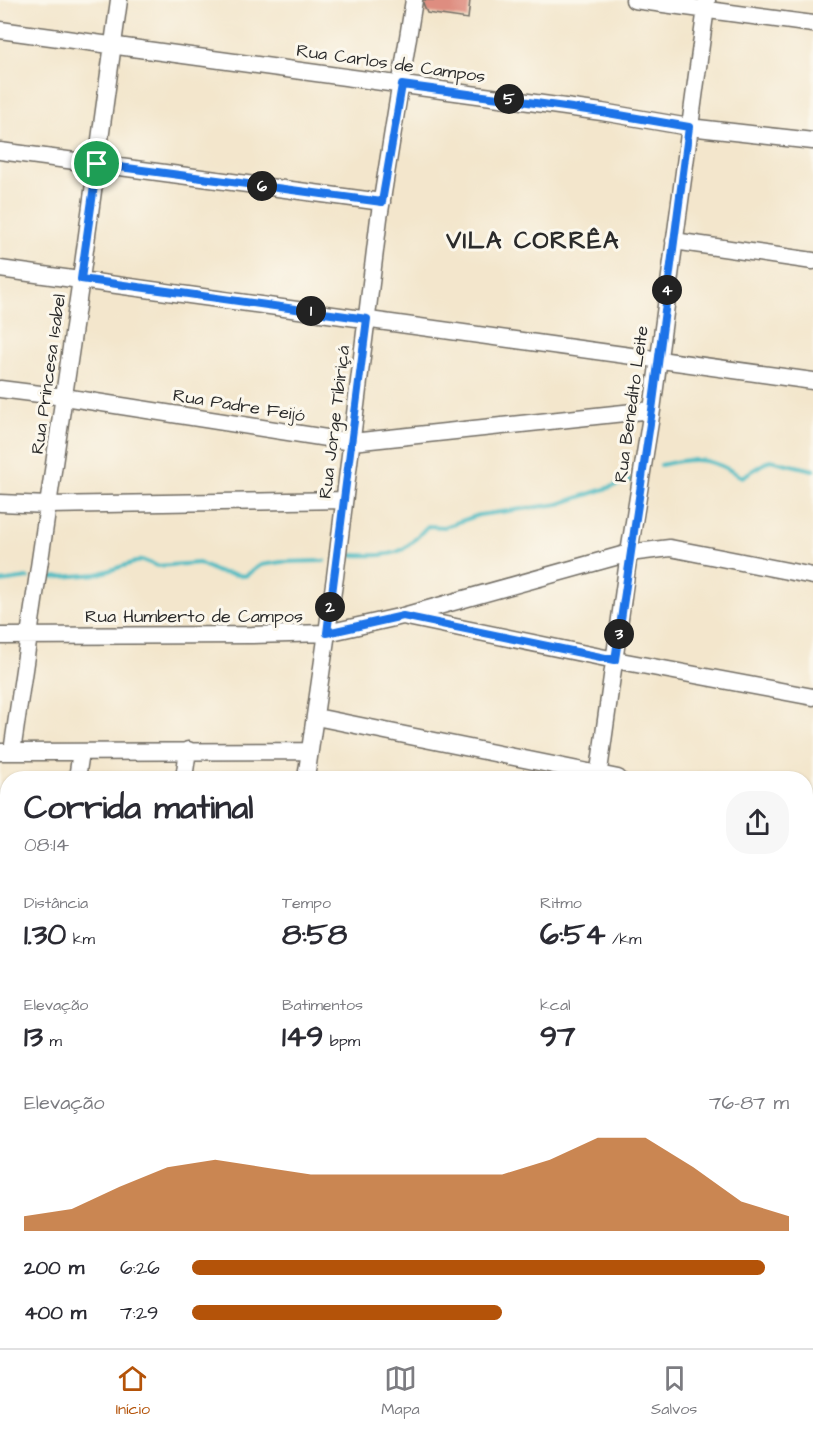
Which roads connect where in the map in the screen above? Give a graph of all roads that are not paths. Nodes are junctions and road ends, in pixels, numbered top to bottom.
1 (119, 0) edge
2 (414, 0) edge
3 (634, 0) edge
4 (706, 5) edge
5 (813, 24) edge
6 (0, 30) edge
7 (113, 45) junction
8 (402, 85) junction
9 (689, 127) junction
10 (813, 141) edge
11 (0, 151) edge
12 (97, 164) junction
13 (382, 202) junction
14 (674, 241) junction
15 (813, 261) edge
16 (0, 269) edge
17 (81, 279) junction
18 (367, 319) junction
19 (658, 358) junction
20 (813, 381) edge
21 (0, 389) edge
22 (64, 397) junction
23 (652, 410) junction
24 (352, 442) junction
25 (344, 500) junction
26 (0, 503) edge
27 (48, 505) junction
28 (629, 553) junction
29 (813, 576) edge
30 (403, 616) junction
31 (327, 633) junction
32 (0, 636) edge
33 (30, 636) junction
34 (615, 660) junction
35 (813, 697) edge
36 (316, 717) junction
37 (188, 750) junction
38 (309, 751) junction
39 (6, 752) edge
40 (81, 752) junction
41 (78, 771) edge
42 (185, 771) edge
43 (307, 771) edge
44 (571, 771) edge
45 (600, 771) edge

1 - 7 street, Rua Princesa Isabel
2 - 8 street, Rua Jorge Tibiriçá
3 - 4 street
4 - 5 street
4 - 9 street, Rua Benedito Leite
6 - 7 street, Rua Carlos de Campos
7 - 8 street, Rua Carlos de Campos
7 - 12 street, Rua Princesa Isabel
8 - 9 street, Rua Carlos de Campos
8 - 13 street, Rua Jorge Tibiriçá
9 - 10 street, Rua Carlos de Campos
9 - 14 street, Rua Benedito Leite
11 - 12 street
12 - 13 street
12 - 17 street, Rua Princesa Isabel
13 - 18 street, Rua Jorge Tibiriçá
14 - 15 street
14 - 19 street, Rua Benedito Leite
16 - 17 street
17 - 18 street
17 - 22 street, Rua Princesa Isabel
18 - 19 street
18 - 24 street, Rua Jorge Tibiriçá
19 - 20 street
19 - 23 street, Rua Benedito Leite
21 - 22 street, Rua Padre Feijó
22 - 24 street, Rua Padre Feijó
22 - 27 street, Rua Princesa Isabel
23 - 24 street, Rua Padre Feijó
23 - 28 street, Rua Benedito Leite
24 - 25 street, Rua Jorge Tibiriçá
25 - 27 street
25 - 31 street, Rua Jorge Tibiriçá
26 - 27 street
27 - 33 street, Rua Princesa Isabel
28 - 29 street, Rua Humberto de Campos
28 - 30 street, Rua Humberto de Campos
28 - 34 street, Rua Benedito Leite
30 - 31 street, Rua Humberto de Campos
30 - 34 street
31 - 33 street, Rua Humberto de Campos
31 - 36 street, Rua Jorge Tibiriçá
32 - 33 street, Rua Humberto de Campos
33 - 39 street, Rua Princesa Isabel
34 - 35 street
34 - 45 street, Rua Benedito Leite
36 - 38 street, Rua Jorge Tibiriçá
36 - 44 street
37 - 38 street
37 - 40 street
37 - 42 street
38 - 43 street, Rua Jorge Tibiriçá
39 - 40 street
40 - 41 street

